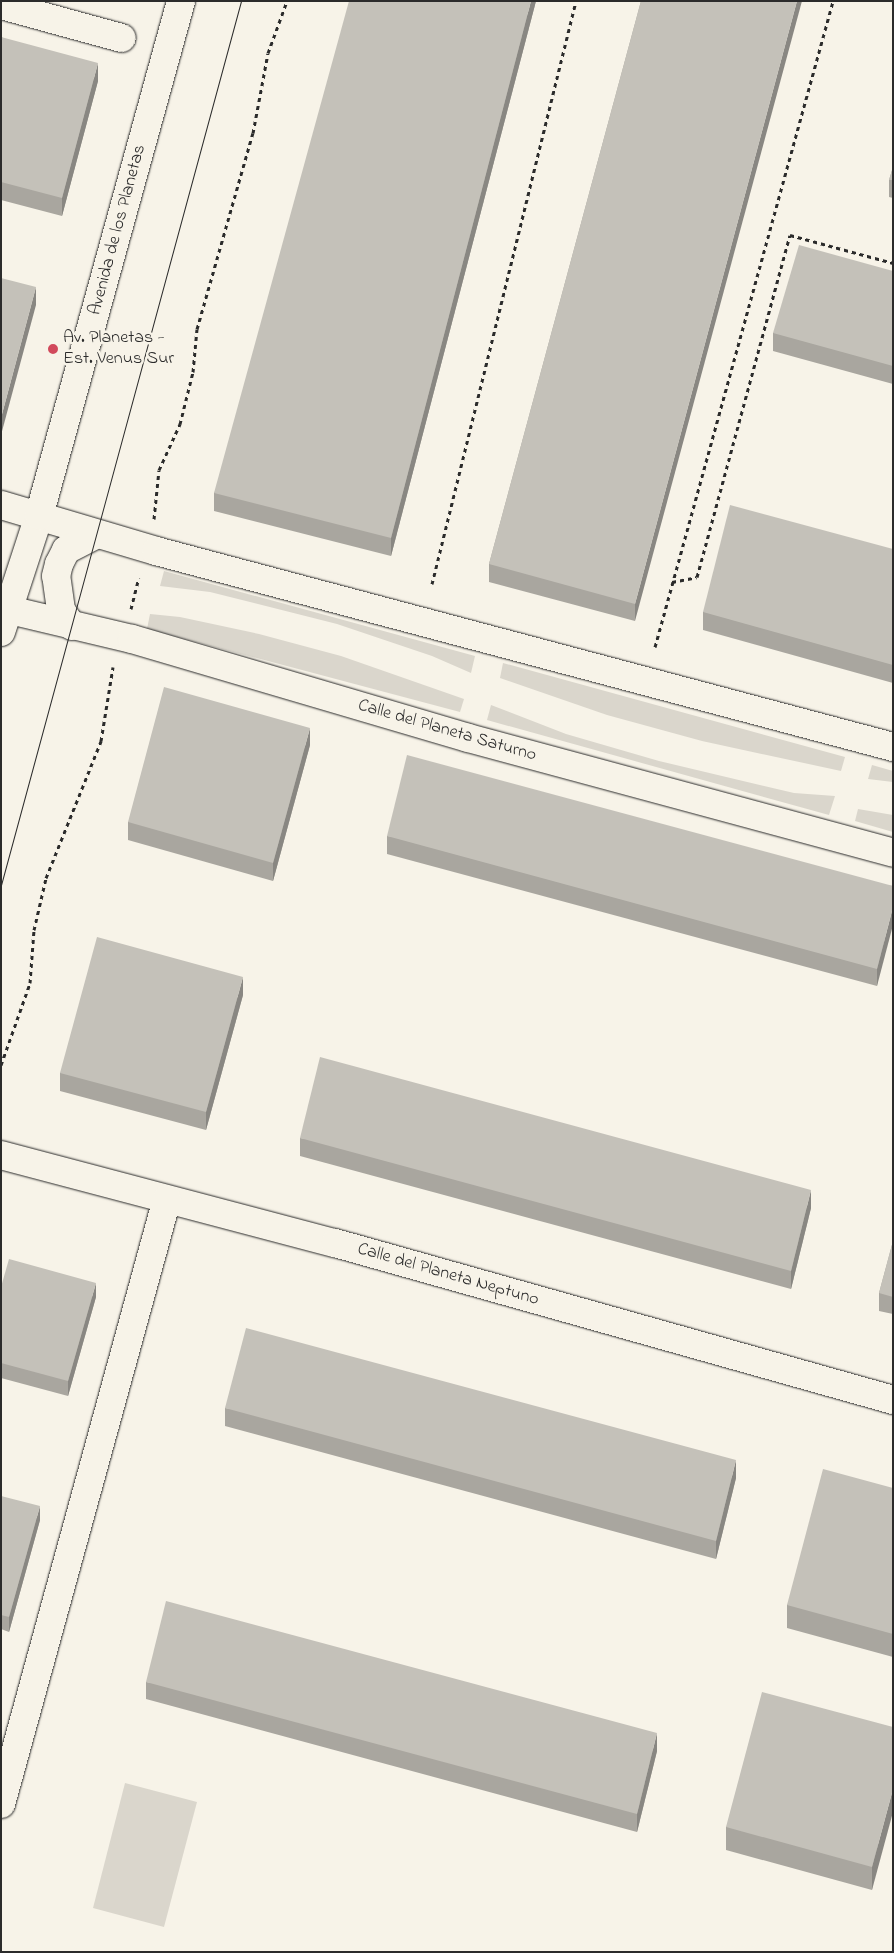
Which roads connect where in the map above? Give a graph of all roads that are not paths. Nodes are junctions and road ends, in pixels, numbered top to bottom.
1 (181, 1) edge
2 (1, 5) edge
3 (122, 38) dead end
4 (1, 505) edge
5 (39, 516) junction
6 (97, 534) junction
7 (3, 617) edge
8 (72, 626) junction
9 (893, 747) edge
10 (893, 853) edge
11 (1, 1156) edge
12 (167, 1199) junction
13 (893, 1400) edge
14 (1, 1804) edge

1 - 5 street, Avenida de los Planetas
2 - 3 street
4 - 5 street
5 - 6 street
5 - 7 street, Avenida de los Planetas
6 - 8 street
6 - 9 street
7 - 8 street, Calle del Planeta Saturno
8 - 10 street, Calle del Planeta Saturno
11 - 12 street, Calle del Planeta Neptuno
12 - 13 street, Calle del Planeta Neptuno
12 - 14 street

